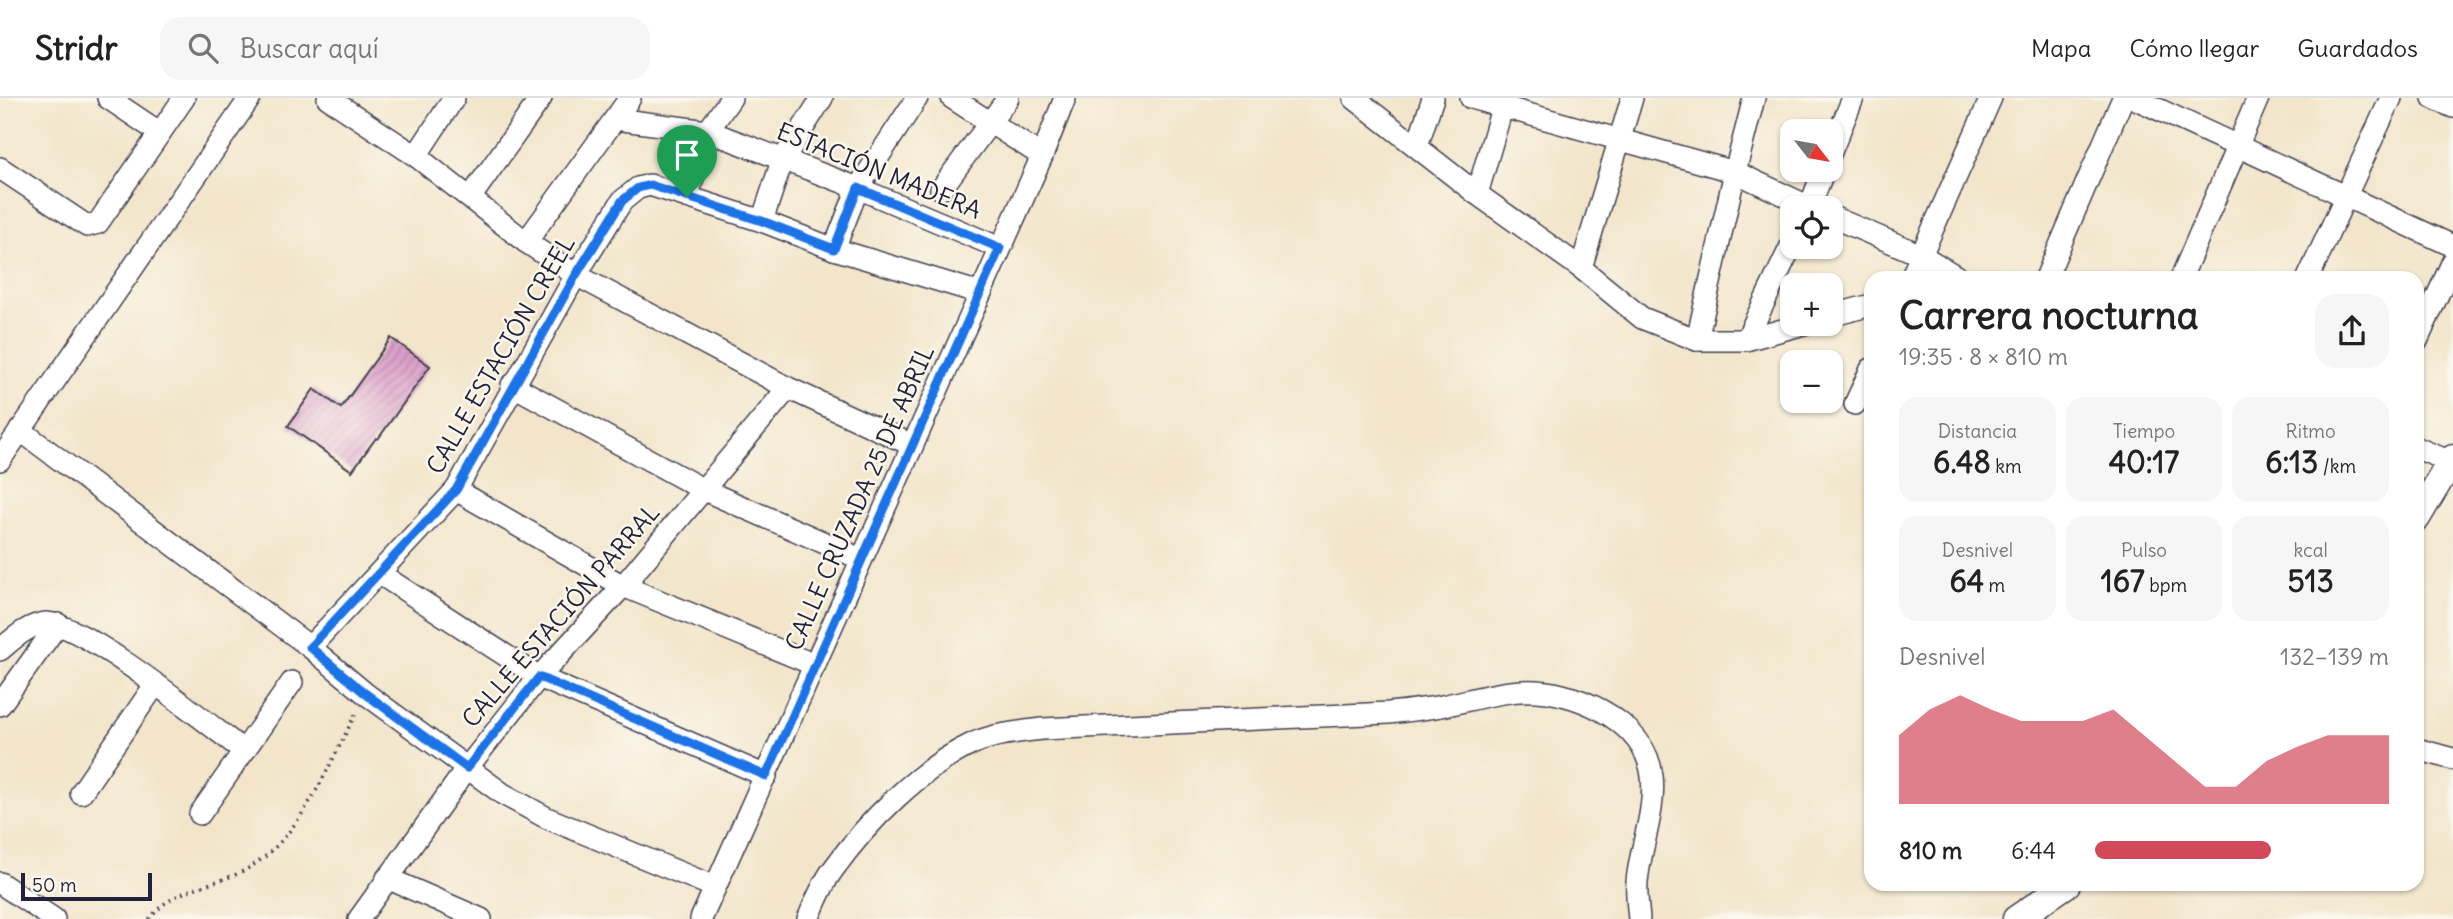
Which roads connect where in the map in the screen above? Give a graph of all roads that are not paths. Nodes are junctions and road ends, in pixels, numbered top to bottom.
1 (108, 98) edge
2 (184, 98) edge
3 (250, 98) edge
4 (454, 98) edge
5 (541, 98) edge
6 (630, 98) edge
7 (731, 98) edge
8 (822, 98) edge
9 (917, 98) edge
10 (952, 98) edge
11 (1008, 98) edge
12 (1065, 98) edge
13 (1353, 98) edge
14 (1433, 98) edge
15 (1471, 98) edge
16 (1632, 98) edge
17 (1754, 98) edge
18 (1853, 98) edge
19 (1991, 98) edge
20 (2123, 98) edge
21 (2134, 98) edge
22 (2258, 98) edge
23 (2390, 98) edge
24 (2433, 98) edge
25 (341, 102) edge
26 (1504, 102) edge
27 (2453, 107) edge
28 (615, 118) junction
29 (1843, 122) edge
30 (990, 124) junction
31 (708, 131) junction
32 (160, 133) junction
33 (1620, 141) junction
34 (1417, 146) junction
35 (2236, 147) junction
36 (416, 156) junction
37 (1042, 156) junction
38 (782, 161) junction
39 (0, 168) edge
40 (1735, 172) junction
41 (858, 188) junction
42 (941, 189) dead end
43 (1477, 194) junction
44 (2345, 195) junction
45 (1785, 196) edge
46 (687, 197) junction
47 (470, 198) junction
48 (762, 221) junction
49 (1843, 222) edge
50 (526, 242) junction
51 (2453, 246) edge
52 (1000, 248) junction
53 (834, 249) junction
54 (1921, 255) junction
55 (1785, 259) edge
56 (2453, 261) edge
57 (1581, 268) junction
58 (1914, 271) edge
59 (1947, 271) edge
60 (2049, 271) edge
61 (2184, 271) edge
62 (2311, 271) edge
63 (576, 275) junction
64 (980, 293) junction
65 (1864, 307) edge
66 (1843, 313) edge
67 (2424, 325) edge
68 (1780, 331) edge
69 (1698, 340) junction
70 (1746, 340) junction
71 (1864, 384) edge
72 (512, 385) junction
73 (788, 388) junction
74 (1855, 404) dead end
75 (20, 430) junction
76 (912, 445) junction
77 (2424, 453) edge
78 (0, 460) edge
79 (2449, 474) edge
80 (456, 490) junction
81 (704, 490) junction
82 (2424, 508) edge
83 (862, 558) junction
84 (380, 573) junction
85 (622, 586) junction
86 (58, 624) junction
87 (8, 643) edge
88 (310, 647) junction
89 (38, 652) junction
90 (815, 665) junction
91 (539, 677) junction
92 (292, 682) dead end
93 (155, 685) junction
94 (0, 705) edge
95 (244, 751) junction
96 (2424, 751) edge
97 (2453, 759) edge
98 (467, 768) junction
99 (766, 776) junction
100 (81, 793) dead end
101 (200, 814) dead end
102 (387, 878) junction
103 (0, 883) edge
104 (715, 887) junction
105 (2057, 891) edge
106 (54, 919) edge
107 (359, 919) edge
108 (481, 919) edge
109 (701, 919) edge
110 (808, 919) edge
111 (1639, 919) edge
112 (2017, 919) edge

1 - 32 street
2 - 32 street
3 - 75 street
4 - 36 street
5 - 47 street
6 - 28 street
7 - 31 street
8 - 38 street
9 - 41 street
10 - 30 street
11 - 30 street
12 - 37 street, CALLE CRUZADA 25 DE ABRIL
13 - 34 street
14 - 34 street
15 - 26 street
16 - 33 street
17 - 40 street
18 - 29 street
19 - 54 street
20 - 60 street
21 - 35 street
22 - 35 street
23 - 44 street
24 - 27 street
25 - 36 street
26 - 33 street
26 - 43 street
28 - 31 street, ESTACIÓN MADERA
28 - 50 street
30 - 37 street
30 - 42 street
31 - 38 street, ESTACIÓN MADERA
31 - 46 street
32 - 39 street
33 - 40 street
33 - 57 street
34 - 43 street
35 - 44 street
35 - 61 street
36 - 47 street
37 - 52 street, CALLE CRUZADA 25 DE ABRIL
38 - 41 street, ESTACIÓN MADERA
38 - 48 street
40 - 45 street
40 - 69 street
41 - 52 street, ESTACIÓN MADERA
41 - 53 street
43 - 57 street
44 - 51 street
44 - 62 street
46 - 48 street
46 - 63 street, CALLE ESTACIÓN CREEL
47 - 50 street
48 - 53 street
49 - 54 street
50 - 63 street
52 - 64 street, CALLE CRUZADA 25 DE ABRIL
53 - 64 street
54 - 58 street
54 - 59 street
55 - 70 street
56 - 67 street
57 - 69 street
63 - 72 street, CALLE ESTACIÓN CREEL
63 - 73 street
64 - 76 street, CALLE CRUZADA 25 DE ABRIL
65 - 66 street
68 - 70 street
69 - 70 street
71 - 74 street
72 - 80 street, CALLE ESTACIÓN CREEL
72 - 81 street
73 - 76 street
73 - 81 street, CALLE ESTACIÓN PARRAL
75 - 78 street
75 - 88 street
76 - 83 street, CALLE CRUZADA 25 DE ABRIL
77 - 79 street
79 - 82 main road
80 - 84 street, CALLE ESTACIÓN CREEL
80 - 85 street
81 - 83 street
81 - 85 street, CALLE ESTACIÓN PARRAL
83 - 90 street, CALLE CRUZADA 25 DE ABRIL
84 - 88 street, CALLE ESTACIÓN CREEL
84 - 91 street
85 - 90 street
85 - 91 street, CALLE ESTACIÓN PARRAL
86 - 87 street
86 - 89 street
86 - 93 street
87 - 89 street
88 - 98 street
89 - 94 street
90 - 99 street, CALLE CRUZADA 25 DE ABRIL
91 - 98 street, CALLE ESTACIÓN PARRAL
91 - 99 street
92 - 95 street
93 - 95 street
93 - 100 street
95 - 101 street
96 - 97 street
98 - 102 street, CALLE ESTACIÓN PARRAL
98 - 104 street
99 - 104 street, CALLE CRUZADA 25 DE ABRIL
102 - 107 street, CALLE ESTACIÓN PARRAL
102 - 108 street
103 - 106 street
104 - 109 street, CALLE CRUZADA 25 DE ABRIL
105 - 112 main road
110 - 111 street

